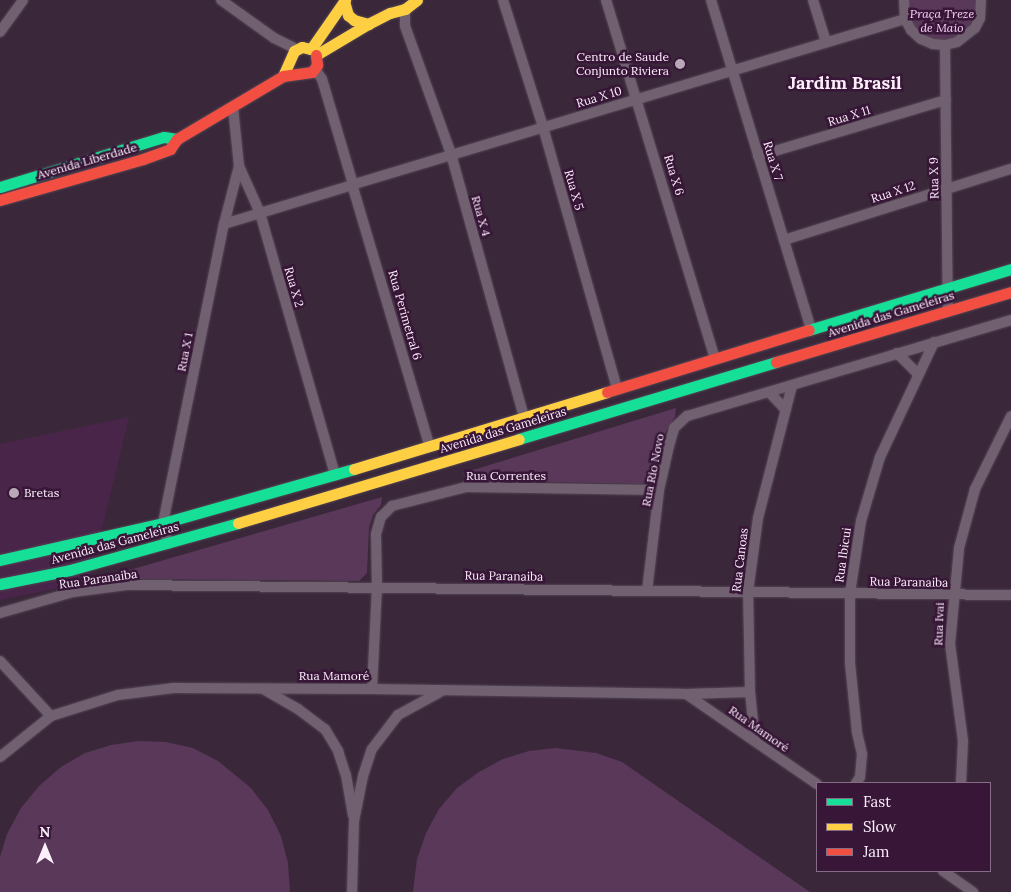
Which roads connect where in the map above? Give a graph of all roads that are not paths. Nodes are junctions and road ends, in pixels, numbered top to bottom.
1 (23, 0) edge
2 (220, 0) edge
3 (417, 0) edge
4 (503, 0) edge
5 (606, 0) edge
6 (711, 0) edge
7 (813, 0) edge
8 (904, 0) edge
9 (981, 0) edge
10 (344, 1) edge
11 (405, 5) edge
12 (390, 13) junction
13 (905, 19) junction
14 (368, 24) junction
15 (405, 26) junction
16 (0, 32) edge
17 (826, 42) junction
18 (946, 45) junction
19 (292, 56) junction
20 (315, 69) junction
21 (732, 70) junction
22 (299, 74) junction
23 (283, 76) junction
24 (638, 98) junction
25 (946, 100) junction
26 (233, 107) junction
27 (543, 127) junction
28 (177, 140) junction
29 (451, 154) junction
30 (758, 156) junction
31 (239, 166) junction
32 (1011, 169) edge
33 (353, 185) junction
34 (0, 187) edge
35 (947, 188) junction
36 (0, 200) edge
37 (260, 213) junction
38 (224, 224) junction
39 (784, 240) junction
40 (1011, 269) edge
41 (948, 288) junction
42 (1011, 292) edge
43 (948, 311) junction
44 (1011, 320) edge
45 (811, 329) junction
46 (934, 342) junction
47 (897, 353) junction
48 (715, 358) junction
49 (918, 374) junction
50 (792, 386) junction
51 (617, 388) junction
52 (770, 393) junction
53 (786, 410) junction
54 (524, 416) junction
55 (1011, 416) edge
56 (506, 444) junction
57 (430, 447) junction
58 (334, 475) junction
59 (659, 490) junction
60 (163, 523) junction
61 (168, 544) junction
62 (0, 560) edge
63 (0, 584) edge
64 (377, 587) junction
65 (647, 590) junction
66 (748, 592) junction
67 (850, 593) junction
68 (953, 595) junction
69 (1011, 595) edge
70 (0, 613) edge
71 (0, 661) edge
72 (261, 688) junction
73 (372, 689) junction
74 (442, 692) junction
75 (750, 692) junction
76 (686, 694) junction
77 (51, 716) junction
78 (755, 741) junction
79 (0, 757) edge
80 (346, 776) junction
81 (362, 776) junction
82 (857, 782) edge
83 (961, 782) edge
84 (816, 783) edge
85 (354, 821) junction
86 (944, 872) edge
87 (352, 892) edge
88 (974, 892) edge

1 - 16 street
2 - 19 street
3 - 11 main road
4 - 27 street, Rua X 5
5 - 24 street, Rua X 6
6 - 21 street, Rua X 7
7 - 17 street
8 - 13 street
9 - 18 street
10 - 14 main road
10 - 19 main road
11 - 12 main road
11 - 15 street, Rua X 4
12 - 14 main road
12 - 15 street, Rua X 4
13 - 17 street, Rua X 10
13 - 18 street
14 - 20 main road
15 - 29 street, Rua X 4
17 - 21 street, Rua X 10
18 - 25 street, Rua X 9
19 - 22 main road
19 - 23 main road
20 - 22 main road, Avenida Liberdade
20 - 33 street, Rua Perimetral 6
21 - 24 street, Rua X 10
21 - 30 street, Rua X 7
22 - 23 main road, Avenida Liberdade
23 - 26 main road, Avenida Liberdade
24 - 27 street, Rua X 10
24 - 48 street, Rua X 6
25 - 30 street, Rua X 11
25 - 35 street, Rua X 9
26 - 28 main road, Avenida Liberdade
26 - 31 street, Rua X 2
27 - 29 street, Rua X 10
27 - 51 street, Rua X 5
28 - 34 main road, Avenida Liberdade
28 - 36 main road, Avenida Liberdade
29 - 33 street, Rua X 10
29 - 54 street, Rua X 4
30 - 39 street, Rua X 7
31 - 37 street, Rua X 2
31 - 38 street, Rua X 1
32 - 35 street, Rua X 12
33 - 37 street, Rua X 10
33 - 57 street, Rua Perimetral 6
35 - 39 street, Rua X 12
35 - 41 street, Rua X 9
37 - 38 street, Rua X 10
37 - 58 street, Rua X 2
38 - 60 street, Rua X 1
39 - 45 street, Rua X 7
40 - 41 main road, Avenida das Gameleiras
41 - 43 street, Rua X 9
41 - 45 main road, Avenida das Gameleiras
42 - 43 main road, Avenida das Gameleiras
43 - 56 main road, Avenida das Gameleiras
44 - 46 street, Rua Rio Novo
45 - 48 main road, Avenida das Gameleiras
46 - 47 street, Rua Rio Novo
46 - 49 street, Rua Ibicui
47 - 49 street
47 - 50 street, Rua Rio Novo
48 - 51 main road, Avenida das Gameleiras
49 - 67 street, Rua Ibicui
50 - 52 street, Rua Rio Novo
50 - 53 street, Rua Canoas
51 - 54 main road, Avenida das Gameleiras
52 - 53 street
52 - 59 street, Rua Rio Novo
53 - 66 street, Rua Canoas
54 - 56 main road
54 - 57 main road, Avenida das Gameleiras
55 - 68 street, Rua Ivai
56 - 61 main road, Avenida das Gameleiras
57 - 58 main road, Avenida das Gameleiras
58 - 60 main road, Avenida das Gameleiras
59 - 64 street, Rua Correntes
59 - 65 street, Rua Rio Novo
60 - 61 street, Rua X 1
60 - 62 main road, Avenida das Gameleiras
61 - 63 main road, Avenida das Gameleiras
64 - 65 street, Rua Paranaiba
64 - 70 street, Rua Paranaiba
64 - 73 street, Rua Correntes
65 - 66 street, Rua Paranaiba
66 - 67 street, Rua Paranaiba
66 - 75 street, Rua Canoas
67 - 68 street, Rua Paranaiba
67 - 82 street, Rua Ibicui
68 - 69 street, Rua Paranaiba
68 - 83 street, Rua Ivai
71 - 77 street
72 - 73 street, Rua Mamoré
72 - 77 street, Rua Mamoré
72 - 80 street
73 - 74 street, Rua Mamoré
74 - 76 street, Rua Mamoré
74 - 81 street
75 - 76 street, Rua Mamoré
75 - 78 street, Rua Canoas
76 - 78 street, Rua Mamoré
77 - 79 street, Rua Mamoré
78 - 84 street, Rua Mamoré
80 - 81 street
80 - 85 street
81 - 85 street
85 - 87 street
86 - 88 street

